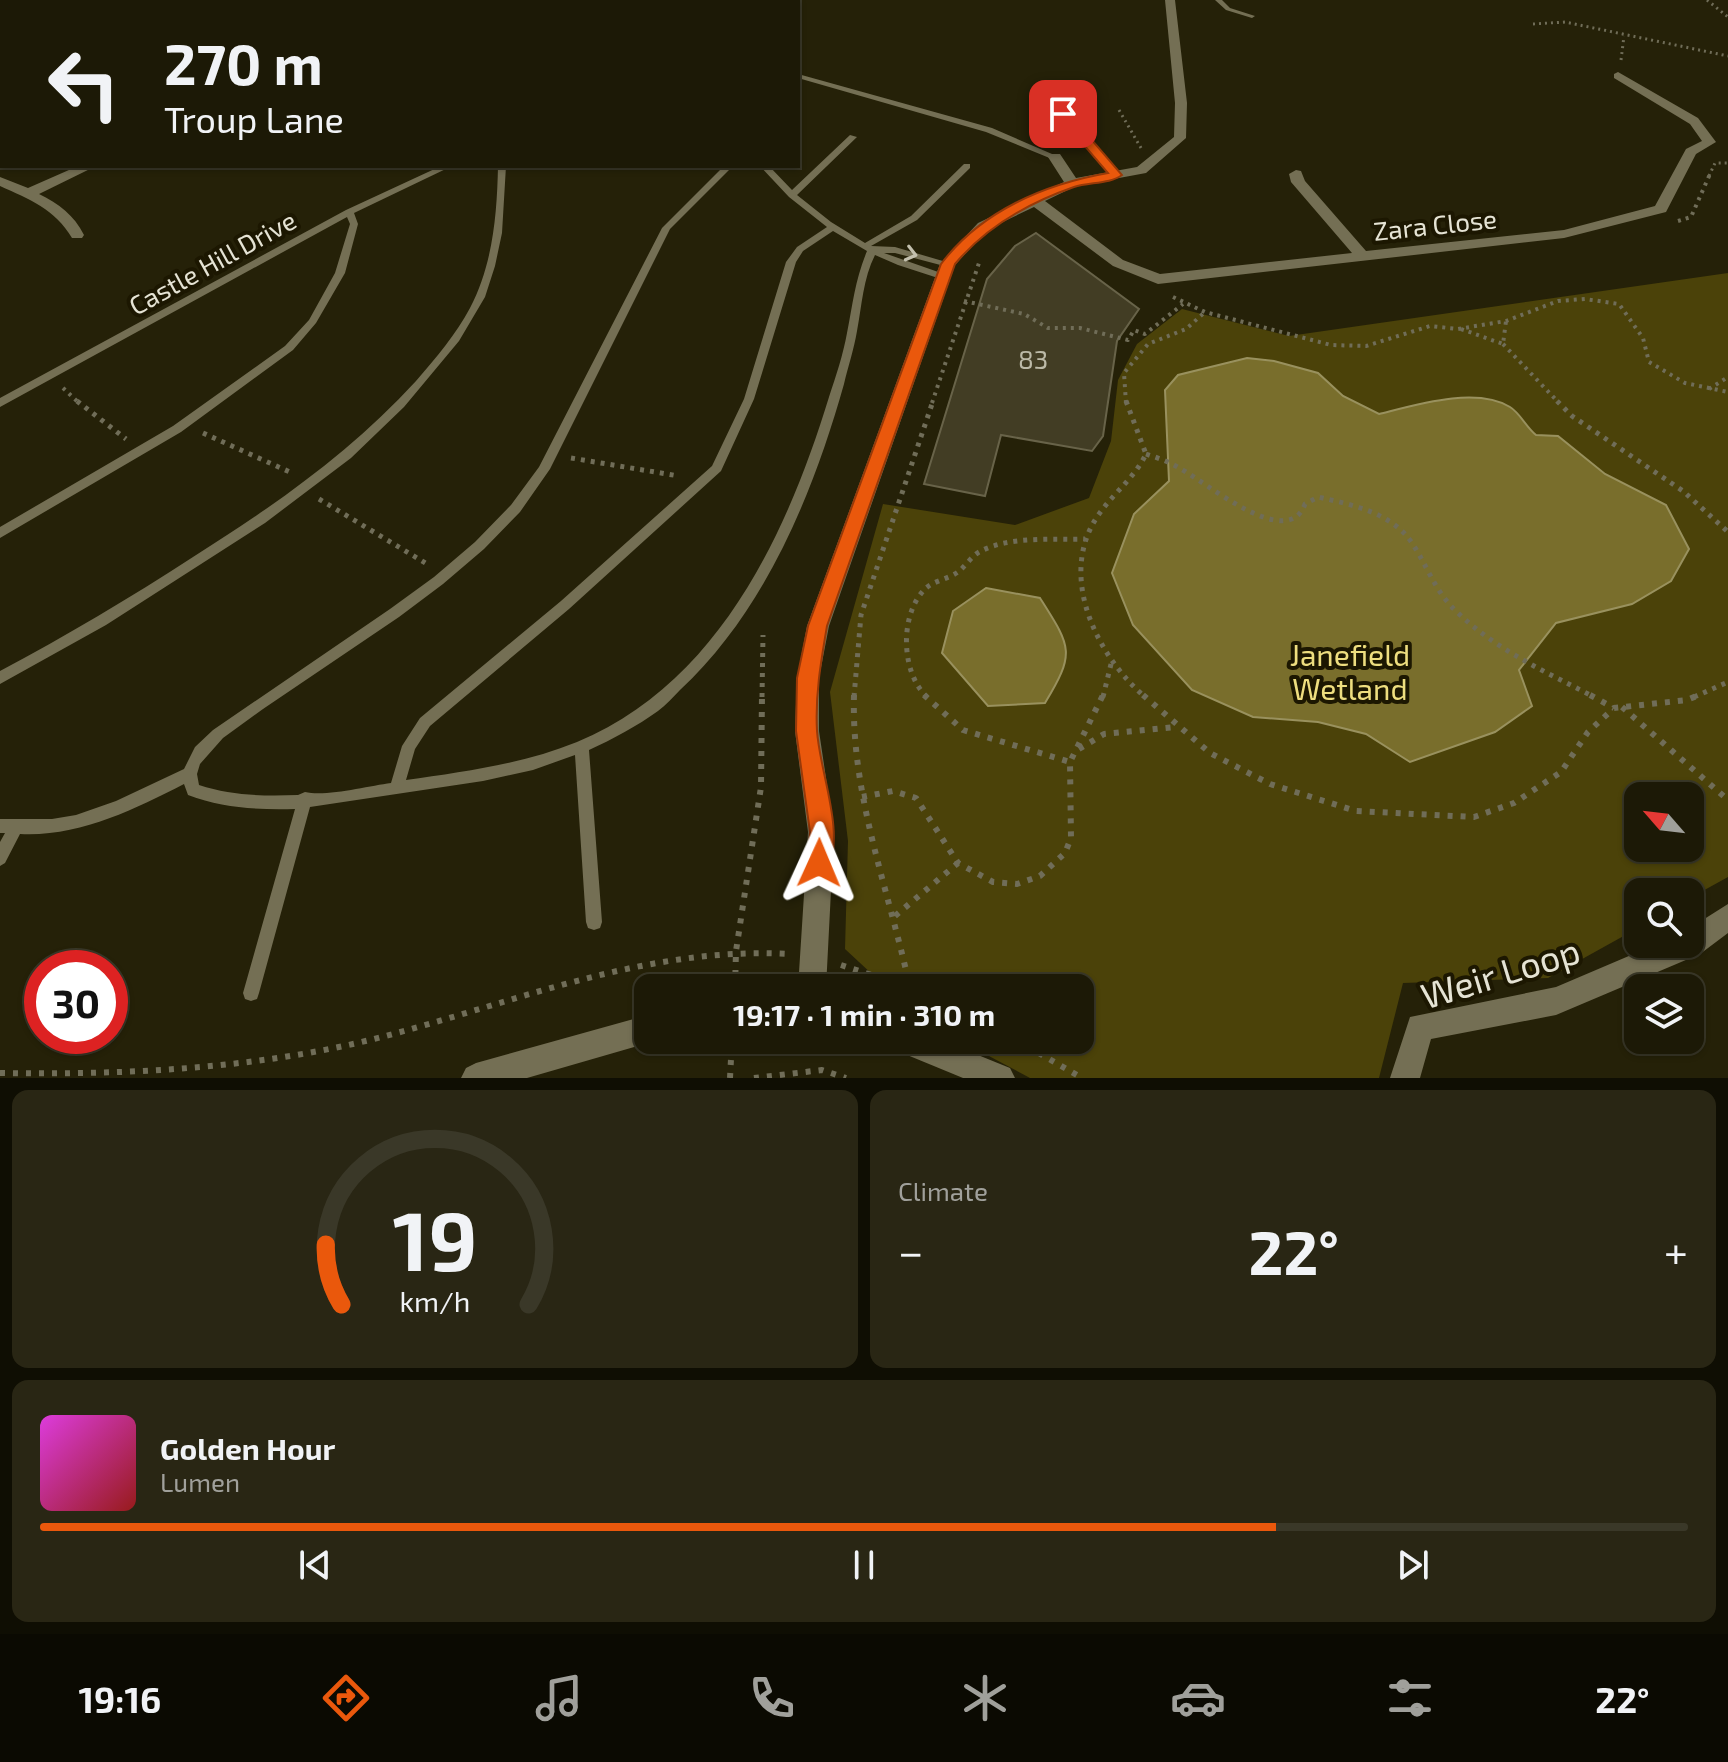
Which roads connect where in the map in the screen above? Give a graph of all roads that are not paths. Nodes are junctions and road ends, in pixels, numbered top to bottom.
1 (1170, 0) edge
2 (1218, 0) edge
3 (1252, 16) dead end
4 (1618, 76) road end
5 (800, 77) edge
6 (1049, 97) dead end
7 (853, 137) dead end
8 (1055, 157) joint
9 (967, 166) dead end
10 (85, 168) edge
11 (444, 168) edge
12 (502, 168) edge
13 (727, 168) edge
14 (766, 168) edge
15 (1296, 174) dead end
16 (1116, 175) junction
17 (0, 181) edge
18 (1072, 183) junction
19 (27, 194) junction
20 (792, 195) junction
21 (1036, 201) junction
22 (349, 212) junction
23 (833, 227) junction
24 (77, 235) dead end
25 (869, 248) junction
26 (1363, 257) junction
27 (944, 270) junction
28 (0, 403) edge
29 (0, 533) edge
30 (0, 678) edge
31 (582, 747) junction
32 (189, 774) junction
33 (396, 789) junction
34 (305, 799) junction
35 (8, 826) edge
36 (0, 858) edge
37 (1728, 917) edge
38 (594, 922) dead end
39 (1704, 934) edge
40 (1657, 958) edge
41 (812, 974) edge
42 (251, 993) dead end
43 (634, 1033) edge
44 (940, 1054) edge
45 (476, 1078) edge
46 (1000, 1078) edge
47 (1405, 1078) edge

1 - 16 street
2 - 3 lane
4 - 26 street, Zara Close
5 - 8 lane
6 - 16 lane
7 - 20 lane
8 - 18 street
9 - 25 lane
10 - 19 street
11 - 22 lane, Castle Hill Drive
12 - 30 lane
13 - 32 lane
14 - 20 lane
15 - 26 street
16 - 18 street
17 - 19 street
18 - 21 street
19 - 24 street
20 - 23 lane
21 - 26 street, Zara Close
21 - 27 street
22 - 28 lane, Castle Hill Drive
22 - 29 lane
23 - 25 lane
23 - 33 lane
25 - 27 lane
25 - 31 lane
27 - 41 street
31 - 33 lane
31 - 38 lane
32 - 34 lane
32 - 35 lane
33 - 34 lane
34 - 42 lane
35 - 36 lane
37 - 39 street, Weir Loop
40 - 47 street, Weir Loop
43 - 45 street
44 - 46 street

